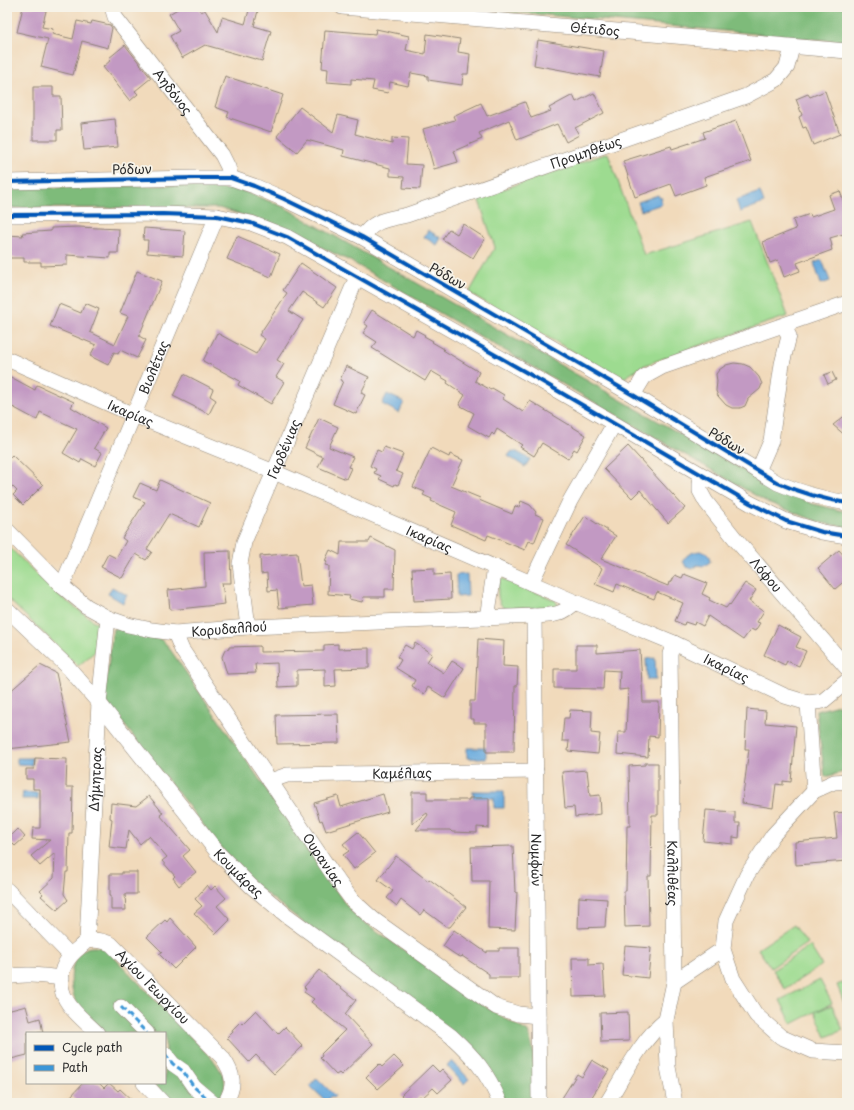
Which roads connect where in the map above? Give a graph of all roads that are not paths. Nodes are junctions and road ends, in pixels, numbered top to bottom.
1 (112, 7) edge
2 (342, 7) edge
3 (792, 47) junction
4 (847, 51) edge
5 (231, 178) junction
6 (7, 182) edge
7 (7, 214) edge
8 (217, 216) junction
9 (362, 237) junction
10 (357, 276) junction
11 (847, 303) edge
12 (784, 326) junction
13 (7, 360) edge
14 (633, 395) junction
15 (134, 415) junction
16 (614, 424) junction
17 (758, 471) junction
18 (274, 472) junction
19 (701, 475) junction
20 (847, 503) edge
21 (7, 530) edge
22 (847, 536) edge
23 (495, 567) junction
24 (531, 583) junction
25 (62, 586) junction
26 (575, 602) junction
27 (7, 609) edge
28 (534, 616) junction
29 (108, 618) junction
30 (488, 618) junction
31 (248, 627) junction
32 (175, 633) junction
33 (674, 643) junction
34 (847, 668) edge
35 (847, 681) edge
36 (99, 703) junction
37 (808, 703) junction
38 (536, 771) junction
39 (847, 780) edge
40 (270, 781) junction
41 (814, 792) junction
42 (7, 890) edge
43 (86, 941) junction
44 (723, 949) junction
45 (70, 955) junction
46 (7, 977) edge
47 (62, 978) junction
48 (674, 982) junction
49 (121, 1007) dead end
50 (538, 1016) junction
51 (666, 1020) junction
52 (95, 1032) edge
53 (146, 1032) edge
54 (847, 1053) edge
55 (166, 1055) edge
56 (145, 1084) edge
57 (163, 1103) edge
58 (213, 1103) edge
59 (225, 1103) edge
60 (500, 1103) edge
61 (539, 1103) edge
62 (608, 1103) edge
63 (676, 1103) edge

1 - 5 street, Αηδόνος
2 - 3 street, Θέτιδος
3 - 4 street, Θέτιδος
3 - 9 street, Προμηθέως
5 - 6 street, Ρόδων
5 - 9 street, Ρόδων
7 - 8 street
8 - 10 street
8 - 15 street, Βιολέτας
9 - 14 street, Ρόδων
10 - 16 street
10 - 18 street, Γαρδένιας
11 - 12 street
12 - 14 street
12 - 17 street
13 - 15 street, Ικαρίας
14 - 17 street, Ρόδων
15 - 18 street, Ικαρίας
15 - 25 street, Βιολέτας
16 - 19 street
16 - 24 street
17 - 20 street, Ρόδων
18 - 23 street, Ικαρίας
18 - 31 street, Γαρδένιας
19 - 22 street
19 - 34 street, Λόφου
21 - 25 street, Κορυδαλλού
23 - 24 street, Ικαρίας
23 - 30 street
24 - 26 street, Ικαρίας
25 - 29 street, Κορυδαλλού
26 - 28 street, Κορυδαλλού
26 - 33 street, Ικαρίας
27 - 36 street, Κουμάρας
28 - 30 street, Κορυδαλλού
28 - 38 street, Νυμφών
29 - 32 street, Κορυδαλλού
29 - 36 street, Δήμητρας
30 - 31 street, Κορυδαλλού
31 - 32 street, Κορυδαλλού
32 - 40 street, Ουρανίας
33 - 37 street, Ικαρίας
33 - 48 street, Καλλιθέας
35 - 37 street
36 - 43 street, Δήμητρας
36 - 60 street, Κουμάρας
37 - 41 street
38 - 40 street, Καμέλιας
38 - 50 street, Νυμφών
39 - 41 street
40 - 50 street, Ουρανίας
41 - 44 street
42 - 45 street
43 - 45 street
43 - 59 street, Αγίου Γεωργίου
44 - 48 street
44 - 54 street
45 - 47 street
46 - 47 street
47 - 52 street
48 - 51 street, Καλλιθέας
49 - 53 street
50 - 61 street, Νυμφών
51 - 62 street
51 - 63 street, Καλλιθέας
55 - 58 street
56 - 57 street

